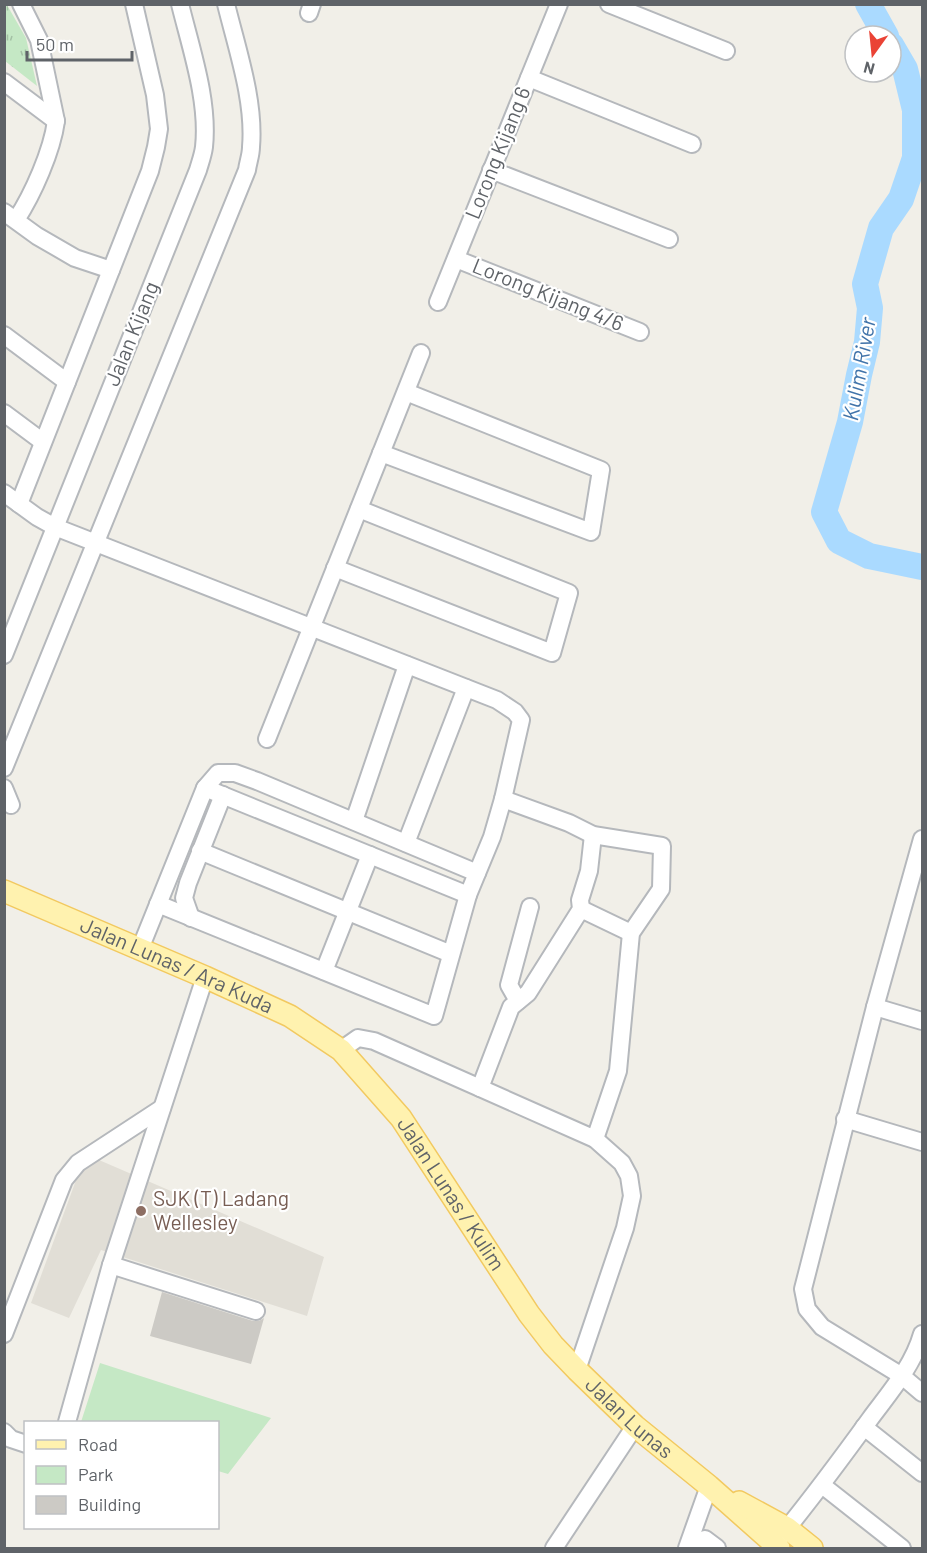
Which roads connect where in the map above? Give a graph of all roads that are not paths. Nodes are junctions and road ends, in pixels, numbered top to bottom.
1 (21, 4) edge
2 (134, 4) edge
3 (180, 4) edge
4 (226, 4) edge
5 (559, 4) edge
6 (609, 4) edge
7 (726, 51) dead end
8 (529, 78) junction
9 (4, 82) edge
10 (56, 121) junction
11 (692, 144) dead end
12 (491, 170) junction
13 (10, 216) edge
14 (669, 239) dead end
15 (456, 259) junction
16 (111, 270) junction
17 (438, 302) dead end
18 (640, 332) dead end
19 (4, 335) edge
20 (422, 353) dead end
21 (67, 382) junction
22 (406, 392) junction
23 (4, 413) edge
24 (43, 442) junction
25 (381, 453) junction
26 (4, 493) edge
27 (18, 504) junction
28 (359, 509) junction
29 (55, 527) junction
30 (95, 543) junction
31 (335, 568) junction
32 (312, 628) junction
33 (4, 655) edge
34 (407, 665) junction
35 (466, 688) junction
36 (267, 739) dead end
37 (4, 768) edge
38 (4, 788) edge
39 (206, 788) junction
40 (223, 795) junction
41 (503, 799) junction
42 (10, 805) dead end
43 (354, 821) junction
44 (593, 835) junction
45 (922, 839) edge
46 (406, 843) junction
47 (200, 851) junction
48 (370, 855) junction
49 (477, 873) junction
50 (916, 890) edge
51 (9, 891) edge
52 (468, 895) junction
53 (158, 904) junction
54 (530, 907) dead end
55 (581, 909) junction
56 (347, 912) junction
57 (191, 918) junction
58 (632, 933) junction
59 (140, 949) junction
60 (451, 954) junction
61 (324, 971) junction
62 (205, 976) junction
63 (518, 1001) junction
64 (875, 1007) junction
65 (922, 1021) edge
66 (341, 1050) junction
67 (480, 1088) junction
68 (162, 1108) junction
69 (845, 1119) junction
70 (596, 1139) junction
71 (922, 1142) edge
72 (111, 1265) junction
73 (256, 1311) dead end
74 (4, 1334) edge
75 (922, 1334) edge
76 (553, 1345) joint
77 (577, 1370) junction
78 (902, 1376) junction
79 (922, 1393) edge
80 (67, 1421) edge
81 (635, 1426) junction
82 (864, 1427) junction
83 (4, 1432) edge
84 (24, 1443) edge
85 (922, 1473) edge
86 (822, 1485) junction
87 (709, 1486) junction
88 (780, 1540) edge
89 (554, 1548) edge
90 (687, 1548) edge
91 (812, 1548) edge
92 (902, 1548) edge

1 - 10 street
2 - 16 street
3 - 29 street, Jalan Kijang
4 - 30 street
5 - 8 street, Lorong Kijang 6
6 - 7 street
8 - 11 street
8 - 12 street, Lorong Kijang 6
9 - 10 street
10 - 13 street
12 - 14 street
12 - 15 street, Lorong Kijang 6
13 - 16 street
15 - 17 street, Lorong Kijang 6
15 - 18 street, Lorong Kijang 4/6
16 - 21 street
19 - 21 street
20 - 22 street
21 - 24 street
22 - 25 street
22 - 25 street
23 - 24 street
24 - 27 street
25 - 28 street
26 - 27 street
27 - 29 street
28 - 31 street
28 - 31 street
29 - 30 street
29 - 33 street, Jalan Kijang
30 - 32 street
30 - 37 street
31 - 32 street
32 - 34 street
32 - 36 street
34 - 35 street
34 - 43 street
35 - 41 street
35 - 46 street
38 - 42 street
39 - 40 street
39 - 43 street
39 - 53 street
40 - 47 street
40 - 48 street
41 - 44 street
41 - 49 street
43 - 46 street
44 - 55 street
44 - 58 street
45 - 50 street
46 - 49 street
47 - 56 street
47 - 57 street
48 - 52 street
48 - 56 street
49 - 52 street
50 - 64 street
51 - 59 main road, Jalan Lunas / Ara Kuda
52 - 60 street
53 - 57 street
53 - 59 street
54 - 63 street
55 - 58 street
55 - 63 street
56 - 60 street
56 - 61 street
57 - 61 street
58 - 70 street
59 - 62 main road, Jalan Lunas / Ara Kuda
60 - 61 street
62 - 66 main road, Jalan Lunas / Ara Kuda
62 - 68 street
63 - 67 street
64 - 65 street
64 - 69 street
66 - 67 street
66 - 76 main road, Jalan Lunas / Kulim
67 - 70 street
68 - 72 street
68 - 74 street
69 - 71 street
69 - 78 street
70 - 77 street
72 - 73 street
72 - 80 street
75 - 78 street
76 - 77 main road, Jalan Lunas
77 - 81 main road, Jalan Lunas
78 - 79 street
78 - 82 street
81 - 87 main road, Jalan Lunas
81 - 89 street
82 - 85 street
82 - 86 street
83 - 84 street
86 - 88 street
86 - 92 street
87 - 88 main road, Jalan Lunas
87 - 90 street
88 - 91 main road, Jalan Lunas

